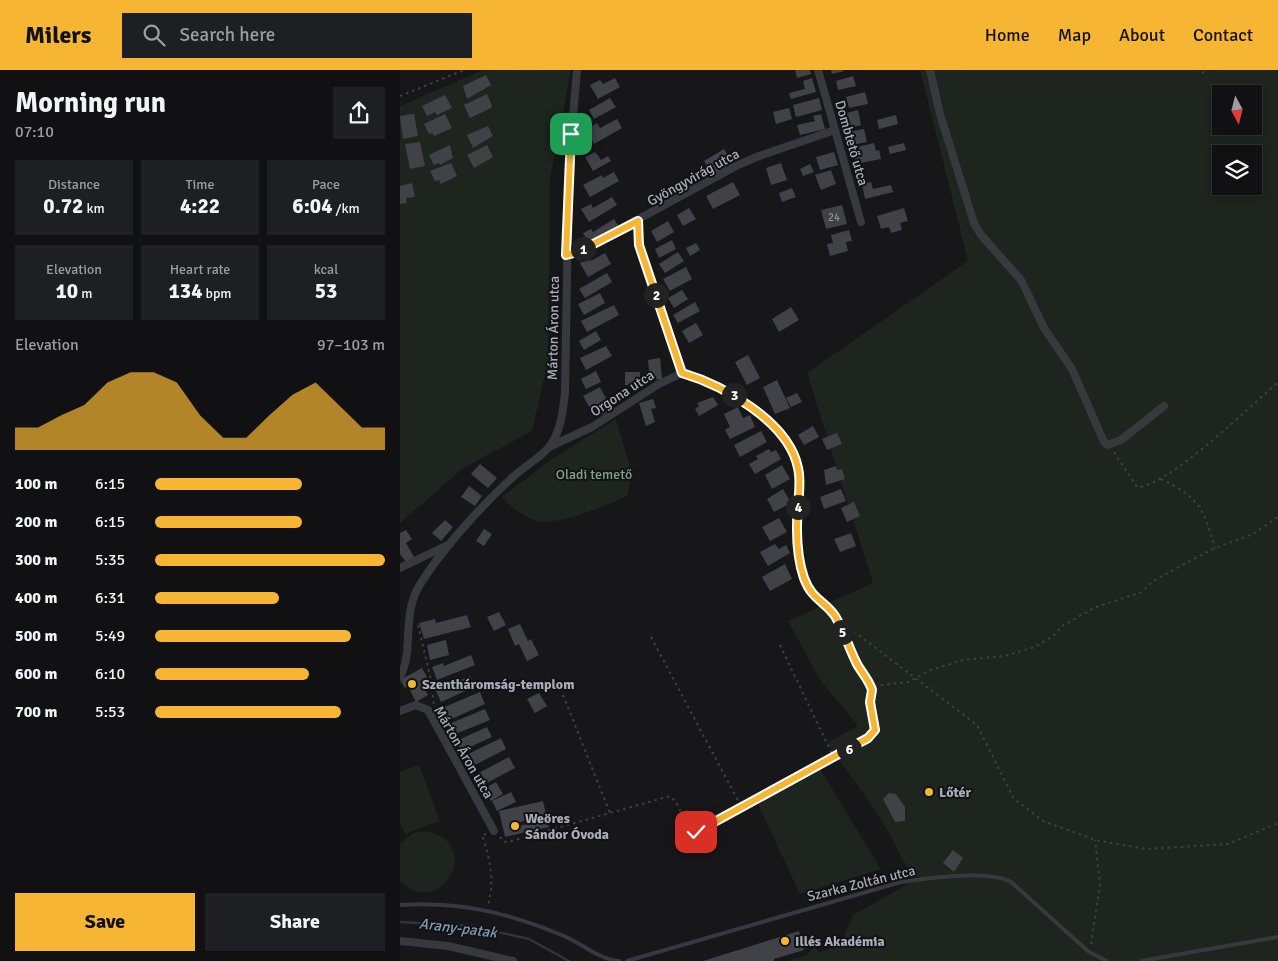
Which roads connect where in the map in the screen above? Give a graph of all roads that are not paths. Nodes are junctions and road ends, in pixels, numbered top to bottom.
1 (577, 70) edge
2 (818, 70) edge
3 (930, 70) edge
4 (836, 130) junction
5 (638, 221) junction
6 (861, 222) dead end
7 (566, 255) junction
8 (682, 373) junction
9 (1164, 406) dead end
10 (549, 446) junction
11 (453, 543) junction
12 (400, 568) edge
13 (804, 580) road end
14 (400, 677) edge
15 (400, 711) edge
16 (494, 831) road end
17 (400, 905) edge
18 (1278, 937) edge
19 (400, 941) edge
20 (513, 961) edge
21 (619, 961) edge
22 (627, 961) edge
23 (1107, 961) edge
24 (1141, 961) edge

1 - 7 street, Márton Áron utca
2 - 4 street, Dombtető utca
3 - 9 street
4 - 5 street, Gyöngyvirág utca
4 - 6 street, Dombtető utca
5 - 7 street, Gyöngyvirág utca
5 - 8 street
7 - 10 street, Márton Áron utca
8 - 10 street, Orgona utca
8 - 13 street
10 - 11 street, Márton Áron utca
11 - 12 street, Márton Áron utca
11 - 14 street, Márton Áron utca
15 - 16 street, Márton Áron utca
17 - 21 lane
18 - 24 lane
19 - 20 street
22 - 23 lane, Szarka Zoltán utca

